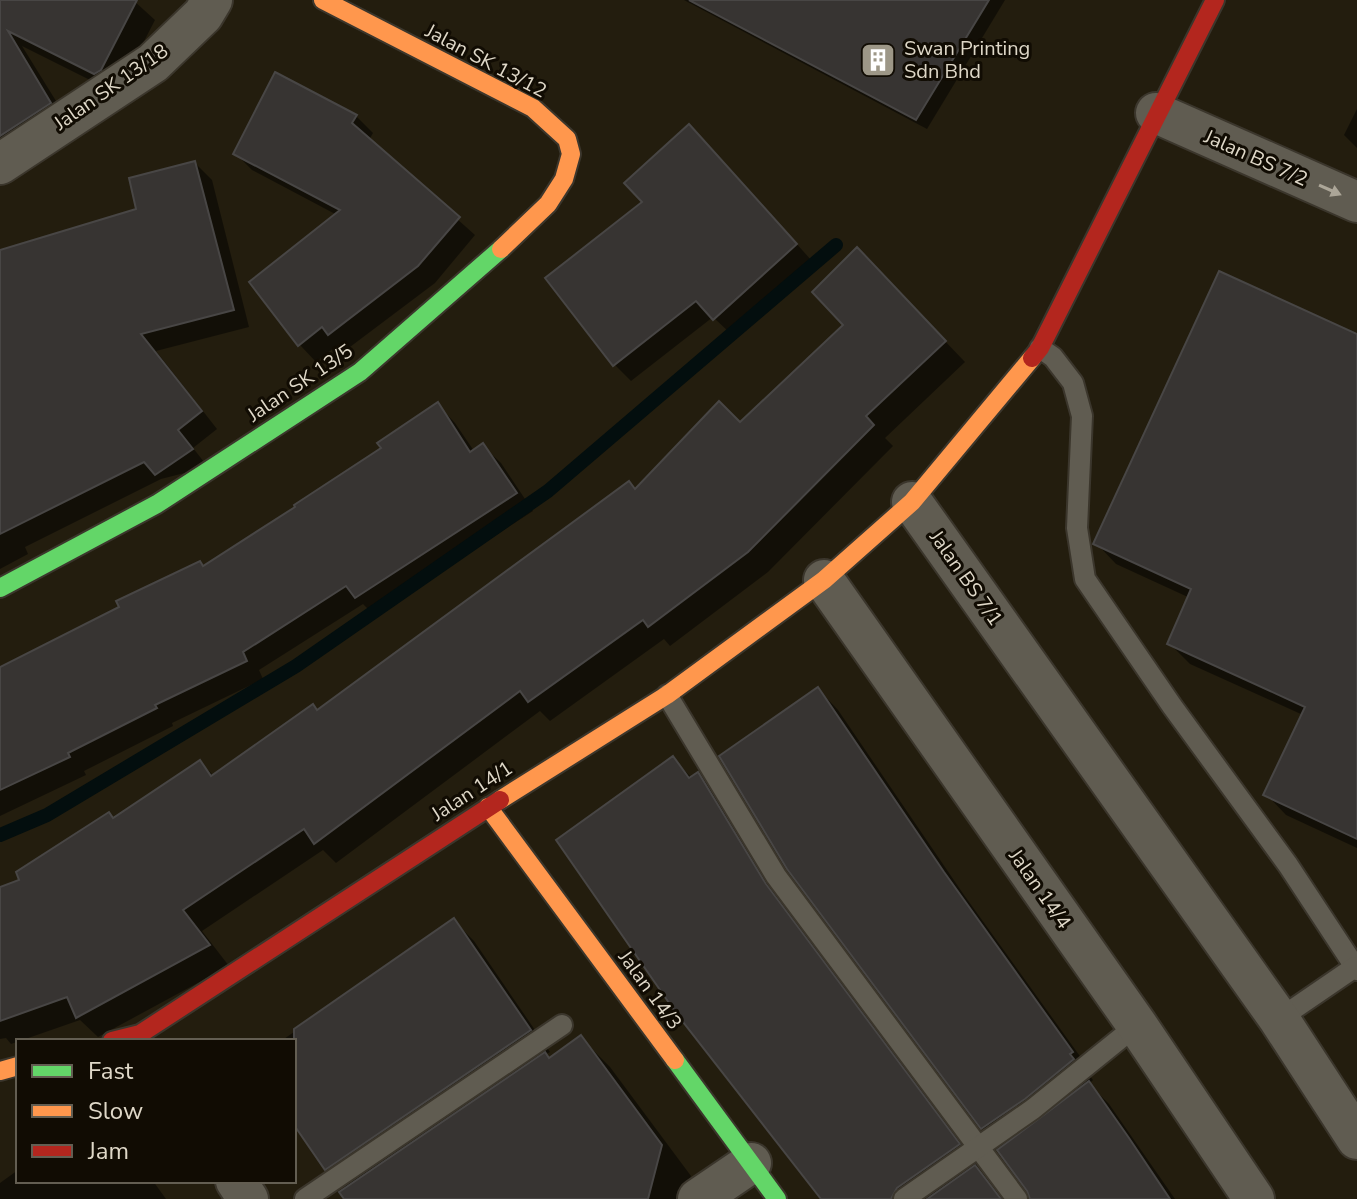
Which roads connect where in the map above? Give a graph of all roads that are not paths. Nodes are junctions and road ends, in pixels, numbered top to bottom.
1 (212, 0) edge
2 (323, 0) edge
3 (1215, 0) edge
4 (1156, 113) junction
5 (571, 154) joint
6 (0, 164) edge
7 (1357, 202) edge
8 (1040, 348) junction
9 (912, 502) junction
10 (824, 580) junction
11 (0, 588) edge
12 (667, 695) junction
13 (488, 807) junction
14 (1356, 968) edge
15 (1279, 1019) junction
16 (562, 1025) dead end
17 (1137, 1025) junction
18 (133, 1039) edge
19 (1357, 1139) edge
20 (979, 1146) junction
21 (751, 1163) junction
22 (305, 1199) edge
23 (698, 1199) edge
24 (777, 1199) edge
25 (904, 1199) edge
26 (1017, 1199) edge
27 (1254, 1199) edge

1 - 6 street, Jalan SK 13/18
2 - 5 street, Jalan SK 13/12
3 - 4 street
4 -> 7 street, Jalan BS 7/2
4 - 8 street
5 - 11 street, Jalan SK 13/5
8 - 9 street
8 - 14 lane
9 - 10 street, Jalan 14/1
9 - 15 street, Jalan BS 7/1
10 - 12 street, Jalan 14/1
10 - 17 street, Jalan 14/4
12 - 13 street, Jalan 14/1
12 - 20 lane
13 - 18 street, Jalan 14/1
13 - 21 street, Jalan 14/3
14 - 15 lane
15 - 19 street, Jalan BS 7/1
16 - 22 lane
17 - 20 lane
17 - 27 street, Jalan 14/4
20 - 25 lane
20 - 26 lane
21 - 23 street
21 - 24 street, Jalan 14/3

